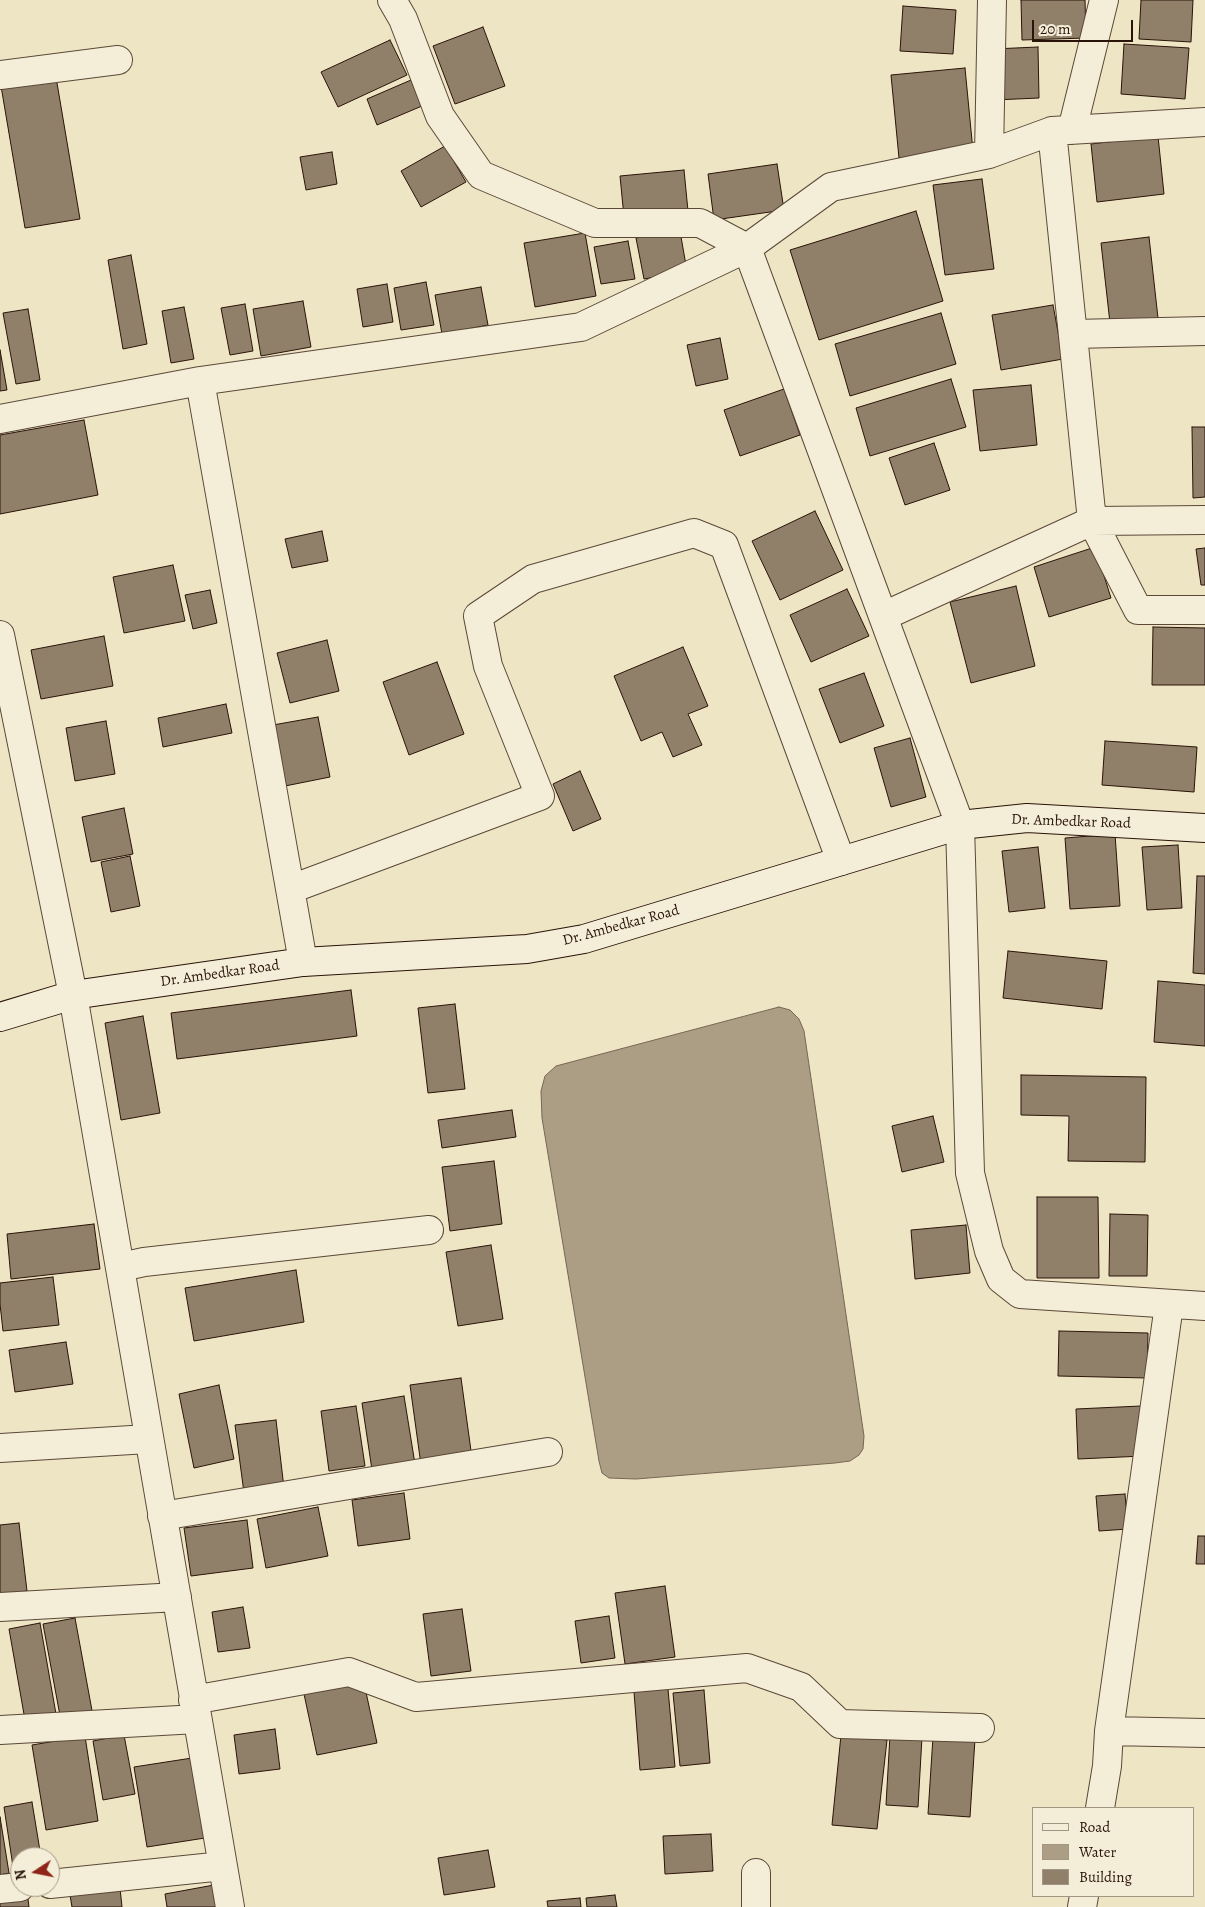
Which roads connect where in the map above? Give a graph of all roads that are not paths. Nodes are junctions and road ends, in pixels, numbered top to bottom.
1 (392, 0) edge
2 (992, 0) edge
3 (1104, 0) edge
4 (118, 60) dead end
5 (0, 75) edge
6 (1205, 122) edge
7 (1062, 131) junction
8 (989, 154) junction
9 (747, 248) junction
10 (1205, 330) edge
11 (1073, 334) junction
12 (200, 381) junction
13 (0, 419) edge
14 (1205, 520) edge
15 (1092, 521) junction
16 (1205, 610) edge
17 (884, 616) junction
18 (0, 635) edge
19 (960, 825) junction
20 (1205, 828) edge
21 (841, 861) junction
22 (291, 889) junction
23 (303, 962) junction
24 (73, 995) junction
25 (0, 1017) edge
26 (429, 1230) dead end
27 (121, 1268) junction
28 (1169, 1305) junction
29 (1205, 1306) edge
30 (148, 1439) junction
31 (0, 1448) edge
32 (548, 1452) dead end
33 (162, 1516) junction
34 (177, 1597) junction
35 (0, 1607) edge
36 (195, 1710) junction
37 (980, 1728) dead end
38 (0, 1730) edge
39 (1108, 1732) junction
40 (1205, 1732) edge
41 (1100, 1807) edge
42 (223, 1866) junction
43 (756, 1873) dead end
44 (60, 1883) edge
45 (230, 1907) edge
46 (756, 1907) edge

1 - 9 street
2 - 8 street
3 - 7 street
4 - 5 street
6 - 7 street
7 - 8 street
7 - 11 street
8 - 9 street
9 - 12 street
9 - 17 street
10 - 11 street
11 - 15 street
12 - 13 street
12 - 22 street
14 - 15 street
15 - 16 street
15 - 17 street
17 - 19 street
18 - 24 street
19 - 20 street, Dr. Ambedkar Road
19 - 21 street, Dr. Ambedkar Road
19 - 28 street
21 - 22 street
21 - 23 street, Dr. Ambedkar Road
22 - 23 street
23 - 24 street, Dr. Ambedkar Road
24 - 25 street, Dr. Ambedkar Road
24 - 27 street
26 - 27 street
27 - 30 street
28 - 29 street
28 - 39 street
30 - 31 street
30 - 33 street
32 - 33 street
33 - 34 street
34 - 35 street
34 - 36 street
36 - 37 street
36 - 38 street
36 - 42 street
39 - 40 street
39 - 41 street
42 - 44 street
42 - 45 street
43 - 46 street

